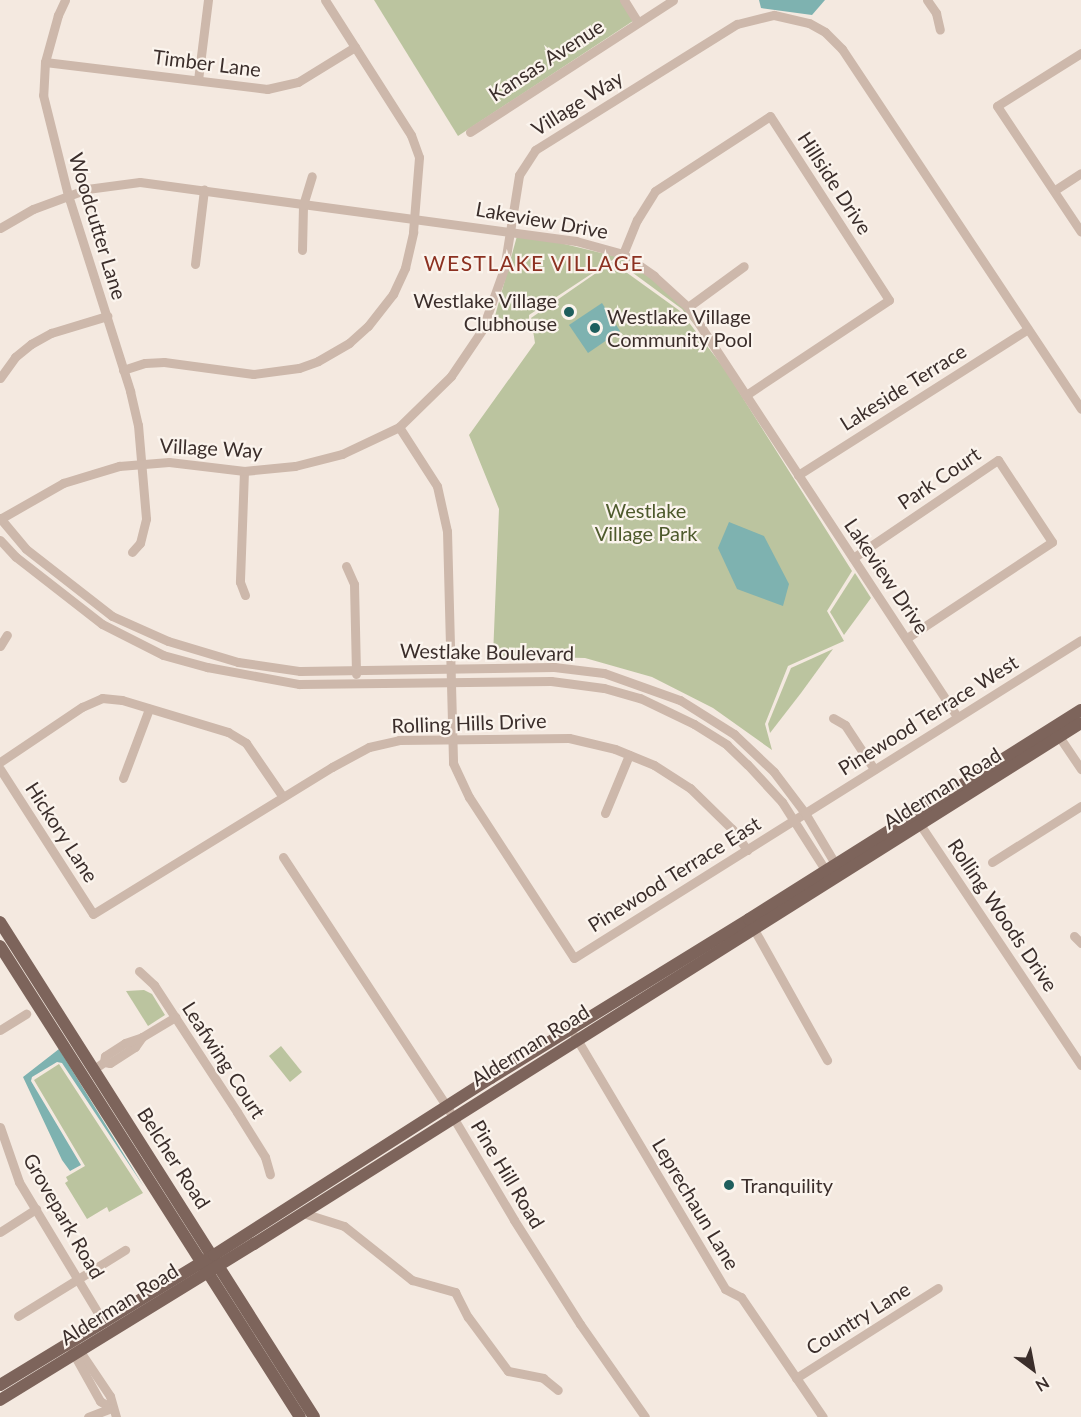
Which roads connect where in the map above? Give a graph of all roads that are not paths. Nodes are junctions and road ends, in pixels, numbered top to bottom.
1 (65, 0) edge
2 (208, 0) edge
3 (325, 0) edge
4 (624, 0) edge
5 (673, 0) edge
6 (927, 0) edge
7 (638, 22) junction
8 (940, 30) dead end
9 (355, 47) junction
10 (1081, 53) edge
11 (45, 62) junction
12 (198, 80) junction
13 (470, 132) dead end
14 (1081, 173) edge
15 (312, 176) dead end
16 (204, 190) junction
17 (1055, 190) junction
18 (68, 195) junction
19 (303, 205) junction
20 (415, 218) junction
21 (0, 228) edge
22 (510, 231) junction
23 (1081, 232) edge
24 (302, 250) dead end
25 (623, 254) junction
26 (195, 264) dead end
27 (744, 266) dead end
28 (688, 307) junction
29 (107, 316) junction
30 (1028, 329) junction
31 (123, 370) junction
32 (0, 378) edge
33 (746, 395) junction
34 (1081, 409) edge
35 (399, 427) junction
36 (141, 464) junction
37 (244, 471) junction
38 (798, 475) junction
39 (0, 519) edge
40 (0, 540) edge
41 (132, 552) dead end
42 (853, 558) junction
43 (346, 566) dead end
44 (245, 595) dead end
45 (7, 635) dead end
46 (907, 638) junction
47 (1081, 640) edge
48 (0, 646) edge
49 (450, 667) junction
50 (356, 670) junction
51 (356, 682) junction
52 (450, 682) junction
53 (149, 709) junction
54 (1081, 710) edge
55 (957, 717) junction
56 (833, 718) dead end
57 (1081, 723) edge
58 (1056, 732) junction
59 (451, 738) junction
60 (629, 755) junction
61 (0, 762) edge
62 (0, 769) edge
63 (874, 769) junction
64 (1081, 769) edge
65 (123, 778) dead end
66 (283, 797) junction
67 (1081, 806) edge
68 (605, 813) dead end
69 (805, 813) junction
70 (794, 821) junction
71 (918, 821) junction
72 (747, 850) junction
73 (283, 857) dead end
74 (992, 862) dead end
75 (838, 864) junction
76 (831, 874) junction
77 (93, 914) joint
78 (0, 922) edge
79 (751, 924) junction
80 (0, 946) edge
81 (139, 971) dead end
82 (26, 1014) dead end
83 (175, 1017) junction
84 (0, 1030) edge
85 (574, 1034) junction
86 (827, 1060) dead end
87 (1081, 1065) edge
88 (94, 1069) junction
89 (450, 1112) junction
90 (0, 1127) edge
91 (1, 1138) edge
92 (270, 1174) dead end
93 (36, 1209) junction
94 (303, 1213) junction
95 (0, 1232) edge
96 (125, 1250) dead end
97 (211, 1263) junction
98 (78, 1279) junction
99 (938, 1288) dead end
100 (18, 1316) dead end
101 (103, 1321) junction
102 (69, 1342) junction
103 (77, 1353) junction
104 (796, 1378) junction
105 (0, 1384) edge
106 (558, 1390) dead end
107 (0, 1400) edge
108 (114, 1412) edge
109 (88, 1417) edge
110 (300, 1417) edge
111 (314, 1417) edge
112 (645, 1417) edge
113 (823, 1417) edge

1 - 11 street, Woodcutter Lane
2 - 12 street
3 - 9 street
4 - 7 street
5 - 7 street, Kansas Avenue
6 - 8 street
7 - 13 street, Kansas Avenue
9 - 12 street, Timber Lane
9 - 20 street
10 - 17 street
11 - 12 street, Timber Lane
11 - 18 street, Woodcutter Lane
14 - 17 street
15 - 19 street
16 - 18 street, Lakeview Drive
16 - 19 street, Lakeview Drive
16 - 26 street
17 - 23 street
18 - 21 street, Lakeview Drive
18 - 29 street, Woodcutter Lane
19 - 20 street, Lakeview Drive
19 - 24 street
20 - 22 street, Lakeview Drive
20 - 31 street
22 - 25 street, Lakeview Drive
22 - 30 street, Village Way
22 - 35 street, Village Way
25 - 28 street, Lakeview Drive
25 - 33 street, Hillside Drive
27 - 28 street
28 - 33 street, Lakeview Drive
29 - 31 street, Woodcutter Lane
29 - 32 street
30 - 34 street, Village Way
30 - 38 street, Lakeside Terrace
31 - 36 street, Woodcutter Lane
33 - 38 street, Lakeview Drive
35 - 37 street, Village Way
35 - 49 street
36 - 37 street, Village Way
36 - 39 street, Village Way
36 - 41 street, Woodcutter Lane
37 - 44 street
38 - 42 street, Lakeview Drive
39 - 50 street, Westlake Boulevard
40 - 51 street, Westlake Boulevard
42 - 46 street, Lakeview Drive
42 - 46 street, Park Court
43 - 50 street
45 - 48 street
46 - 55 street, Lakeview Drive
47 - 55 street, Pinewood Terrace West
49 - 50 street, Westlake Boulevard
49 - 52 street
49 - 69 street, Westlake Boulevard
50 - 51 street
51 - 52 street, Westlake Boulevard
52 - 59 street
52 - 70 street, Westlake Boulevard
53 - 61 street
53 - 65 street
53 - 66 street
54 - 58 main road, Alderman Road
55 - 63 street, Pinewood Terrace West
56 - 63 street
57 - 58 main road, Alderman Road
58 - 64 street
58 - 71 main road, Alderman Road
59 - 60 street, Rolling Hills Drive
59 - 66 street, Rolling Hills Drive
59 - 72 street, Pinewood Terrace East
60 - 68 street
60 - 72 street, Rolling Hills Drive
62 - 77 street, Hickory Lane
63 - 69 street, Pinewood Terrace West
66 - 77 street, Rolling Hills Drive
67 - 74 street
69 - 70 street, Pinewood Terrace West
69 - 75 street, Westlake Boulevard
70 - 72 street, Pinewood Terrace East
70 - 76 street, Westlake Boulevard
71 - 75 main road, Alderman Road
71 - 76 main road, Alderman Road
71 - 87 street, Rolling Woods Drive
73 - 89 street, Pine Hill Road
75 - 76 main road, Alderman Road
76 - 79 main road, Alderman Road
78 - 88 main road, Belcher Road
79 - 85 main road, Alderman Road
79 - 86 street
80 - 88 main road, Belcher Road
81 - 83 street, Leafwing Court
82 - 84 street
83 - 88 street
83 - 92 street, Leafwing Court
85 - 89 main road, Alderman Road
85 - 104 street, Leprechaun Lane
88 - 97 main road, Belcher Road
89 - 94 main road, Alderman Road
89 - 97 main road, Alderman Road
89 - 112 street, Pine Hill Road
90 - 91 street, Grovepark Road
91 - 93 street, Grovepark Road
93 - 95 street
93 - 98 street, Grovepark Road
94 - 97 main road, Alderman Road
94 - 106 street
96 - 98 street
97 - 101 main road, Alderman Road
97 - 103 main road, Alderman Road
97 - 110 main road, Belcher Road
97 - 111 main road, Belcher Road
98 - 100 street
98 - 101 street, Grovepark Road
99 - 104 street, Country Lane
101 - 102 main road, Alderman Road
102 - 103 street
102 - 105 main road, Alderman Road
103 - 107 main road, Alderman Road
103 - 108 street
104 - 113 street, Leprechaun Lane
108 - 109 street

